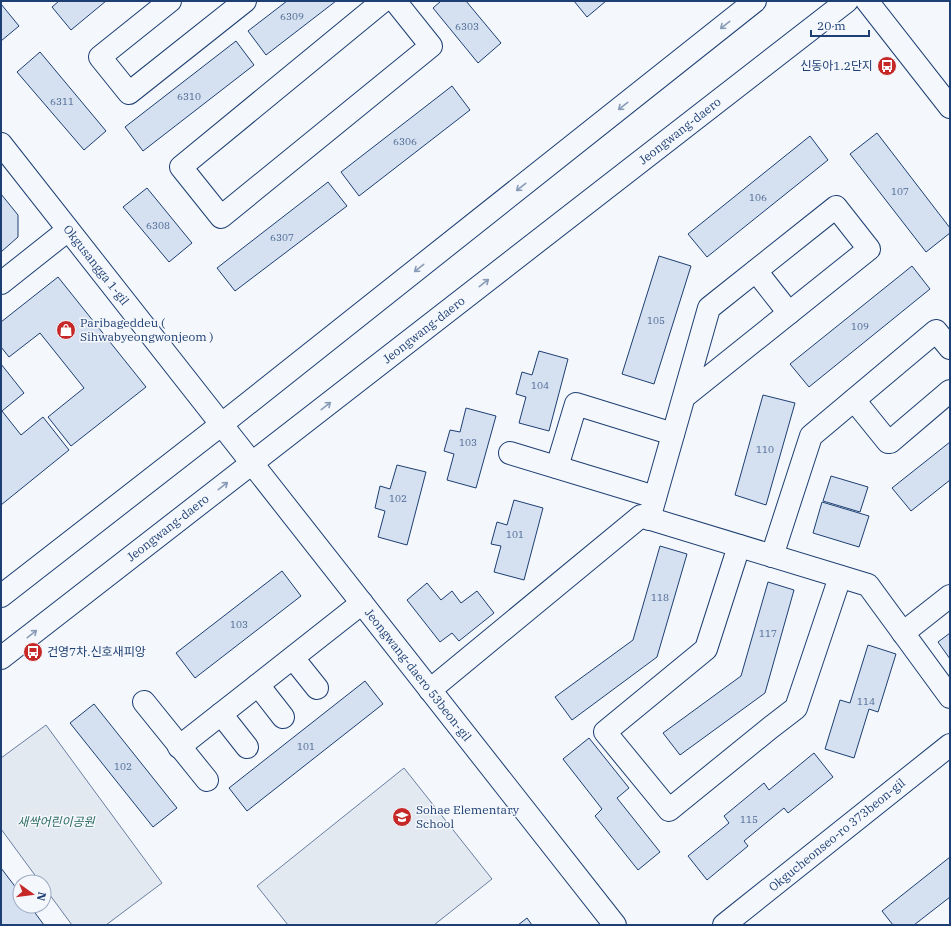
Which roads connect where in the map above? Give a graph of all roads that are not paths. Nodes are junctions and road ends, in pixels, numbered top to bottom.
1 (170, 1) edge
2 (245, 1) edge
3 (755, 1) edge
4 (847, 1) edge
5 (867, 1) edge
6 (394, 2) edge
7 (950, 106) edge
8 (1, 144) edge
9 (68, 230) junction
10 (756, 271) junction
11 (1, 283) edge
12 (789, 313) junction
13 (950, 348) edge
14 (950, 391) edge
15 (684, 397) junction
16 (854, 400) junction
17 (222, 424) junction
18 (673, 434) junction
19 (510, 453) dead end
20 (252, 463) junction
21 (557, 467) junction
22 (655, 497) junction
23 (649, 519) junction
24 (739, 546) junction
25 (772, 556) junction
26 (840, 577) junction
27 (1, 596) edge
28 (950, 596) edge
29 (362, 603) junction
30 (903, 633) junction
31 (1, 658) edge
32 (293, 658) junction
33 (258, 685) junction
34 (317, 688) dead end
35 (430, 690) junction
36 (950, 697) edge
37 (144, 702) dead end
38 (221, 714) junction
39 (283, 717) dead end
40 (950, 745) edge
41 (179, 746) junction
42 (247, 747) dead end
43 (207, 780) dead end
44 (615, 925) edge
45 (724, 925) edge

1 - 2 street
3 -> 17 street
20 -> 4 street, Jeongwang-daero
5 - 7 street
6 - 6 street
8 - 9 street, Okgusangga 1-gil
9 - 11 street
9 - 17 street, Okgusangga 1-gil
10 - 12 street
10 - 12 street
10 - 15 street
12 - 15 street
13 - 16 street
14 - 16 street
15 - 18 street
16 - 25 street
17 - 20 street, Jeongwang-daero 53beon-gil
17 - 27 street
18 - 21 street
18 - 22 street
19 - 21 street
20 - 29 street, Jeongwang-daero 53beon-gil
31 -> 20 street, Jeongwang-daero
21 - 22 street
22 - 23 street
23 - 24 street
23 - 35 street
24 - 25 street
24 - 26 street
25 - 26 street
26 - 30 street
28 - 30 street
29 - 32 street
29 - 35 street, Jeongwang-daero 53beon-gil
30 - 36 street
32 - 33 street
32 - 34 street
33 - 38 street
33 - 39 street
35 - 44 street, Jeongwang-daero 53beon-gil
37 - 41 street
38 - 41 street
38 - 42 street
40 - 45 street, Okgucheonseo-ro 373beon-gil
41 - 43 street

